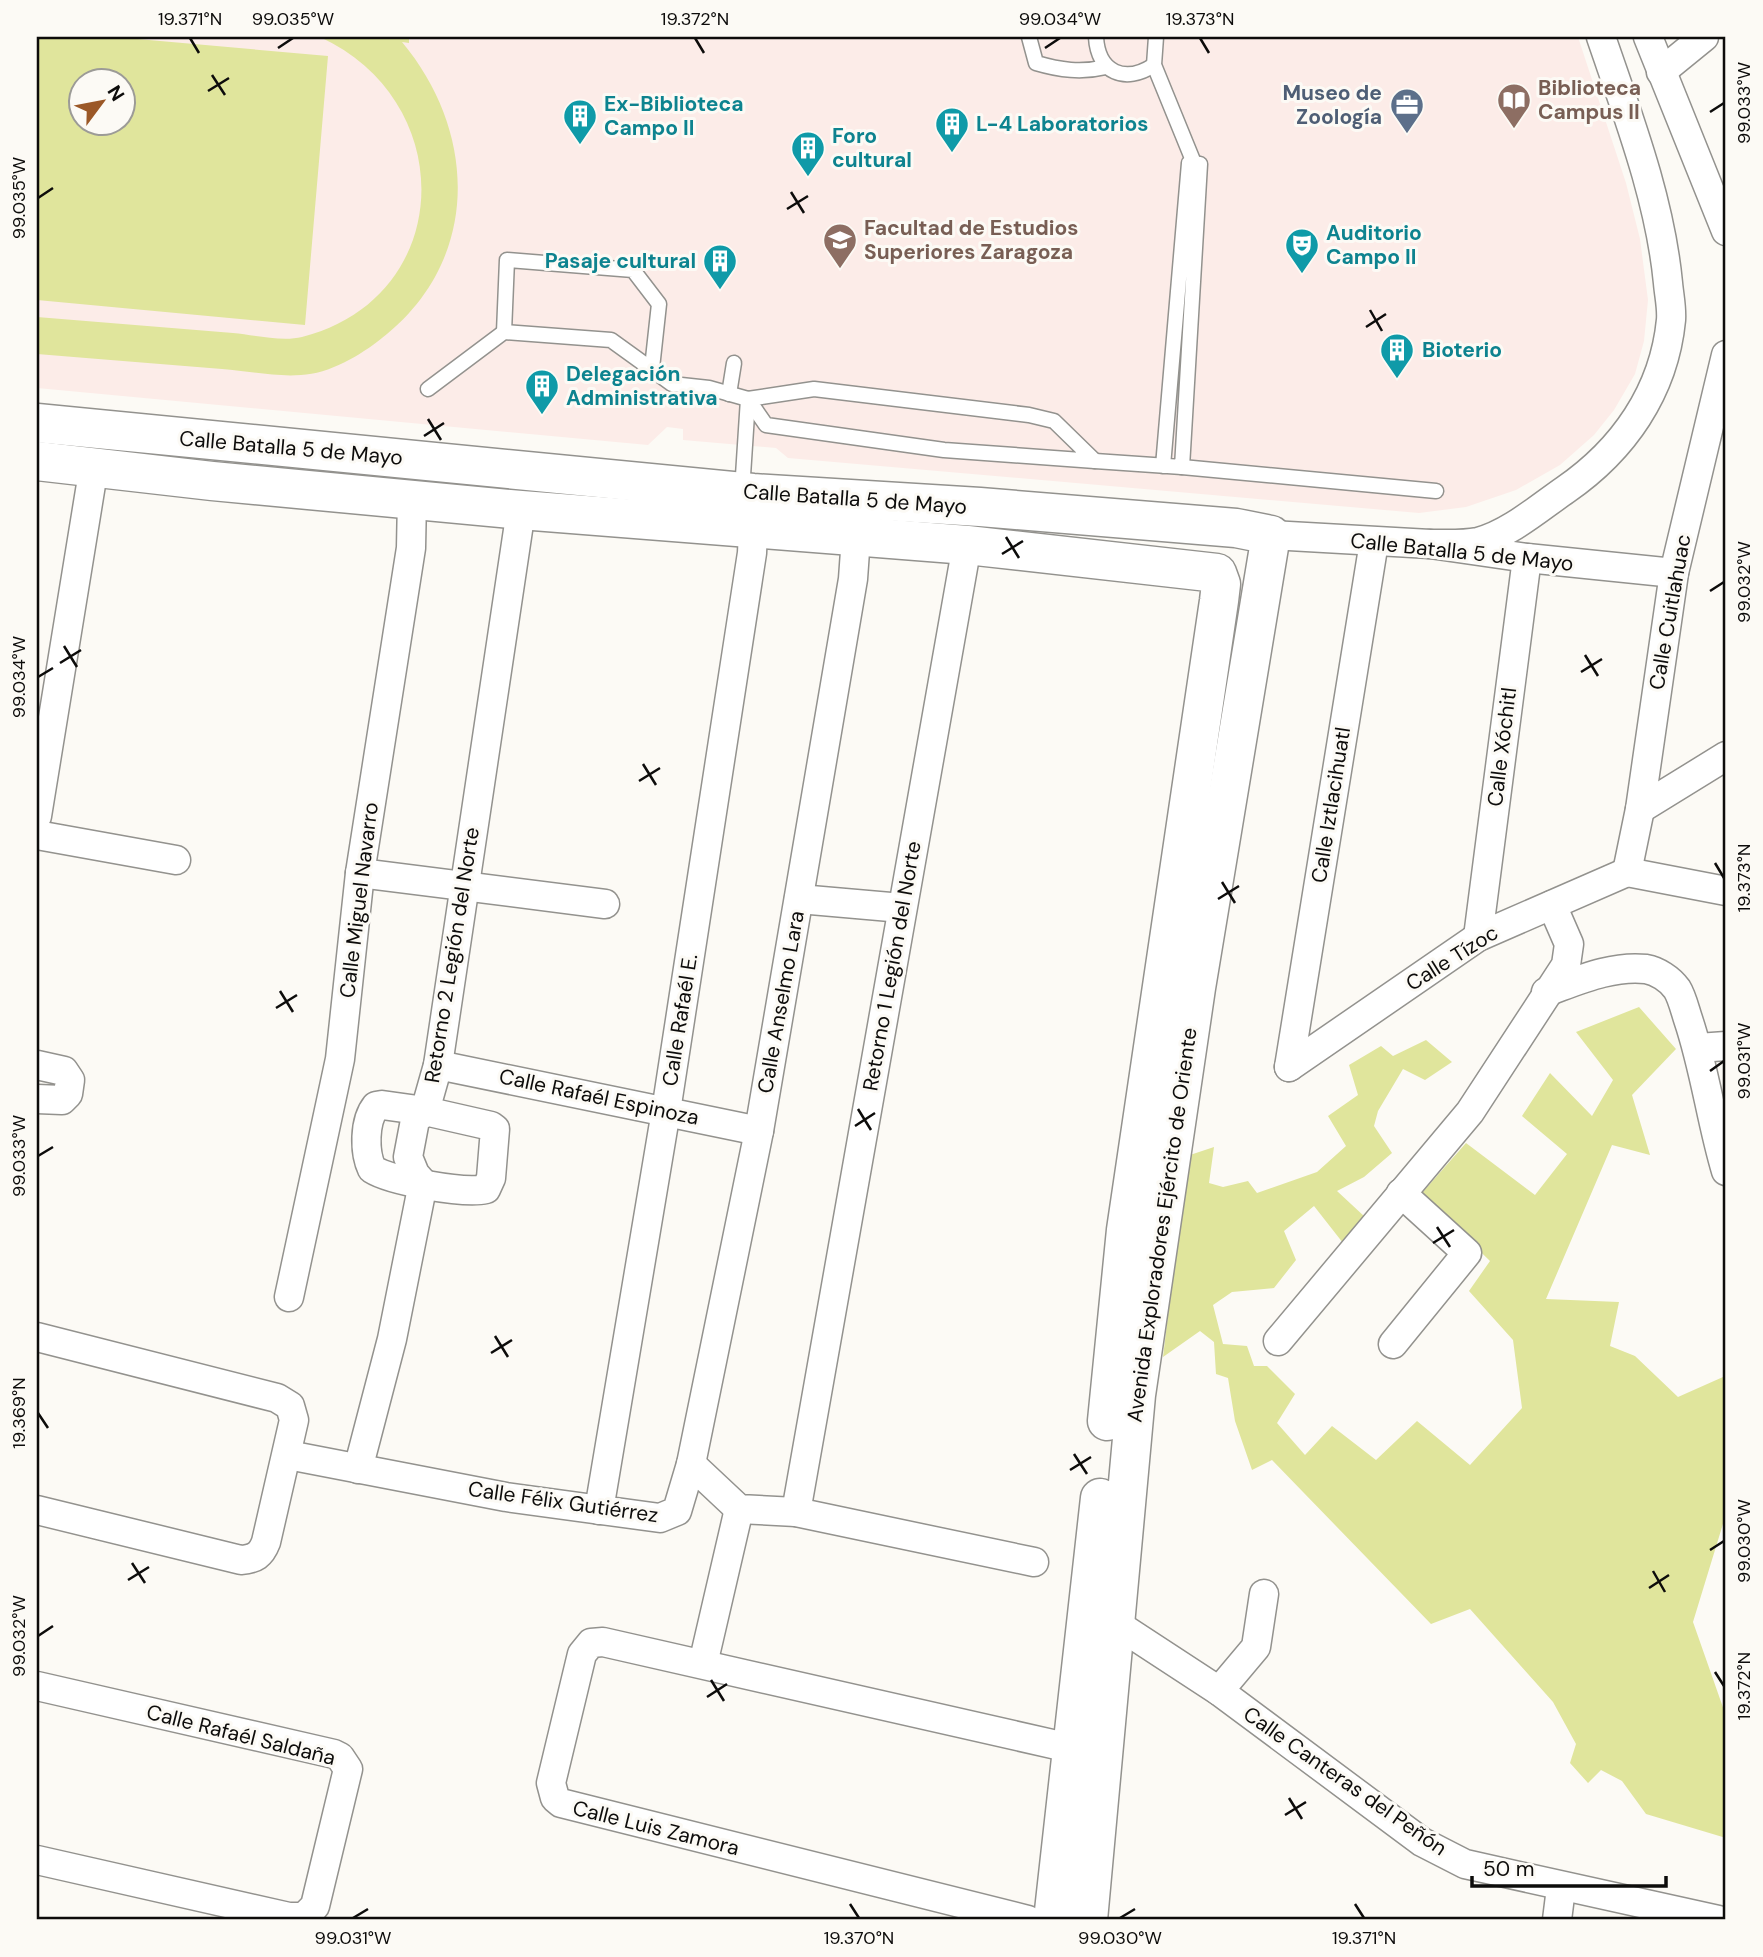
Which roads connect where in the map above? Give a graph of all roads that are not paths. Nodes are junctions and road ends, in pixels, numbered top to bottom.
1 (1029, 37) edge
2 (1096, 37) edge
3 (1156, 37) edge
4 (1601, 37) edge
5 (1648, 37) edge
6 (1704, 37) edge
7 (1154, 65) junction
8 (1106, 68) junction
9 (1661, 72) junction
10 (1194, 163) junction
11 (1726, 231) edge
12 (504, 332) junction
13 (1726, 355) edge
14 (734, 363) dead end
15 (652, 368) junction
16 (428, 389) dead end
17 (729, 394) junction
18 (748, 399) junction
19 (37, 423) edge
20 (214, 441) junction
21 (418, 460) junction
22 (37, 461) edge
23 (1095, 461) junction
24 (94, 466) junction
25 (1163, 466) junction
26 (1182, 467) junction
27 (212, 481) junction
28 (1436, 491) dead end
29 (412, 499) junction
30 (749, 505) junction
31 (521, 510) junction
32 (1271, 535) junction
33 (856, 537) junction
34 (1374, 542) junction
35 (1430, 544) junction
36 (967, 545) junction
37 (1527, 558) junction
38 (1674, 573) junction
39 (1221, 584) joint
40 (1726, 756) edge
41 (1640, 809) junction
42 (37, 816) edge
43 (37, 835) edge
44 (176, 860) dead end
45 (1627, 872) junction
46 (360, 873) junction
47 (464, 884) junction
48 (1726, 891) edge
49 (799, 899) junction
50 (605, 904) dead end
51 (1552, 905) junction
52 (902, 908) junction
53 (1478, 937) junction
54 (1546, 992) junction
55 (1726, 1046) edge
56 (1698, 1048) junction
57 (37, 1065) edge
58 (438, 1065) junction
59 (1289, 1067) joint
60 (37, 1098) edge
61 (425, 1111) junction
62 (666, 1111) junction
63 (759, 1131) junction
64 (1726, 1171) edge
65 (423, 1183) junction
66 (1401, 1193) junction
67 (289, 1297) dead end
68 (37, 1337) edge
69 (1278, 1341) dead end
70 (1393, 1344) dead end
71 (1123, 1394) junction
72 (288, 1455) junction
73 (691, 1464) junction
74 (358, 1469) junction
75 (739, 1509) junction
76 (37, 1510) edge
77 (599, 1510) junction
78 (796, 1512) junction
79 (1034, 1562) dead end
80 (1264, 1594) dead end
81 (1115, 1623) junction
82 (703, 1664) junction
83 (37, 1686) edge
84 (1219, 1691) junction
85 (1070, 1748) junction
86 (37, 1860) edge
87 (1561, 1888) junction
88 (1028, 1920) edge
89 (1053, 1920) edge
90 (1088, 1920) edge
91 (1557, 1920) edge
92 (1718, 1920) edge

1 - 8 lane
2 - 8 lane
3 - 7 lane
4 - 35 street
5 - 9 street
6 - 9 street
7 - 8 lane
7 - 10 lane
9 - 11 street
10 - 25 lane
10 - 26 lane
12 - 15 lane
12 - 15 lane
12 - 16 lane
13 - 38 street, Calle Cuitlahuac
14 - 17 lane
15 - 17 lane
17 - 18 lane
18 - 23 lane
18 - 23 lane
18 - 30 lane
19 - 20 street, Calle Batalla 5 de Mayo
20 - 21 street, Calle Batalla 5 de Mayo
20 - 27 street
21 - 29 street
21 - 30 street, Calle Batalla 5 de Mayo
22 - 24 street, Calle Batalla 5 de Mayo
23 - 25 lane
24 - 27 street, Calle Batalla 5 de Mayo
24 - 42 street
25 - 26 lane
26 - 28 lane
27 - 29 street, Calle Batalla 5 de Mayo
29 - 31 street, Calle Batalla 5 de Mayo
29 - 46 street, Calle Miguel Navarro
30 - 31 street, Calle Batalla 5 de Mayo
30 - 32 street, Calle Batalla 5 de Mayo
30 - 33 street, Calle Batalla 5 de Mayo
30 - 62 street, Calle Rafaél E.
31 - 47 street, Retorno 2 Legión del Norte
32 - 34 street, Calle Batalla 5 de Mayo
32 - 71 street, Avenida Exploradores Ejército de Oriente
33 - 36 street, Calle Batalla 5 de Mayo
33 - 49 street, Calle Anselmo Lara
34 - 35 street, Calle Batalla 5 de Mayo
34 - 59 street, Calle Iztlacihuatl
35 - 37 street, Calle Batalla 5 de Mayo
36 - 39 street, Calle Batalla 5 de Mayo
36 - 52 street, Retorno 1 Legión del Norte
37 - 38 street, Calle Batalla 5 de Mayo
37 - 53 street, Calle Xóchitl
38 - 41 street, Calle Cuitlahuac
39 - 71 street, Avenida Exploradores Ejército de Oriente
40 - 41 street
41 - 45 street, Calle Cuitlahuac
43 - 44 street
45 - 48 street
45 - 51 street, Calle Tízoc
46 - 47 street
46 - 67 street, Calle Miguel Navarro
47 - 50 street
47 - 58 street, Retorno 2 Legión del Norte
49 - 52 street
49 - 63 street, Calle Anselmo Lara
51 - 53 street, Calle Tízoc
51 - 54 street
52 - 78 street, Retorno 1 Legión del Norte
53 - 59 street, Calle Tízoc
54 - 56 street
54 - 66 street
55 - 56 street
56 - 64 street
57 - 60 street
58 - 61 street, Retorno 2 Legión del Norte
58 - 62 street, Calle Rafaél Espinoza
61 - 65 street, Retorno 2 Legión del Norte
61 - 65 street
61 - 65 street
62 - 63 street, Calle Rafaél Espinoza
62 - 77 street, Calle Rafaél E.
63 - 73 street, Calle Anselmo Lara
65 - 74 street
66 - 69 street
66 - 70 street
68 - 72 street
71 - 81 street, Avenida Exploradores Ejército de Oriente
71 - 85 street, Avenida Exploradores Ejército de Oriente
72 - 74 street, Calle Félix Gutiérrez
72 - 76 street
73 - 75 street
73 - 77 street, Calle Félix Gutiérrez
74 - 77 street, Calle Félix Gutiérrez
75 - 78 street
75 - 82 street
78 - 79 street
80 - 84 street
81 - 84 street, Calle Canteras del Peñón
81 - 90 street, Avenida Exploradores Ejército de Oriente
82 - 85 street, Calle Luis Zamora
82 - 88 street, Calle Luis Zamora
83 - 86 street, Calle Rafaél Saldaña
84 - 87 street, Calle Canteras del Peñón
85 - 89 street, Avenida Exploradores Ejército de Oriente
87 - 91 street
87 - 92 street, Calle Canteras del Peñón

